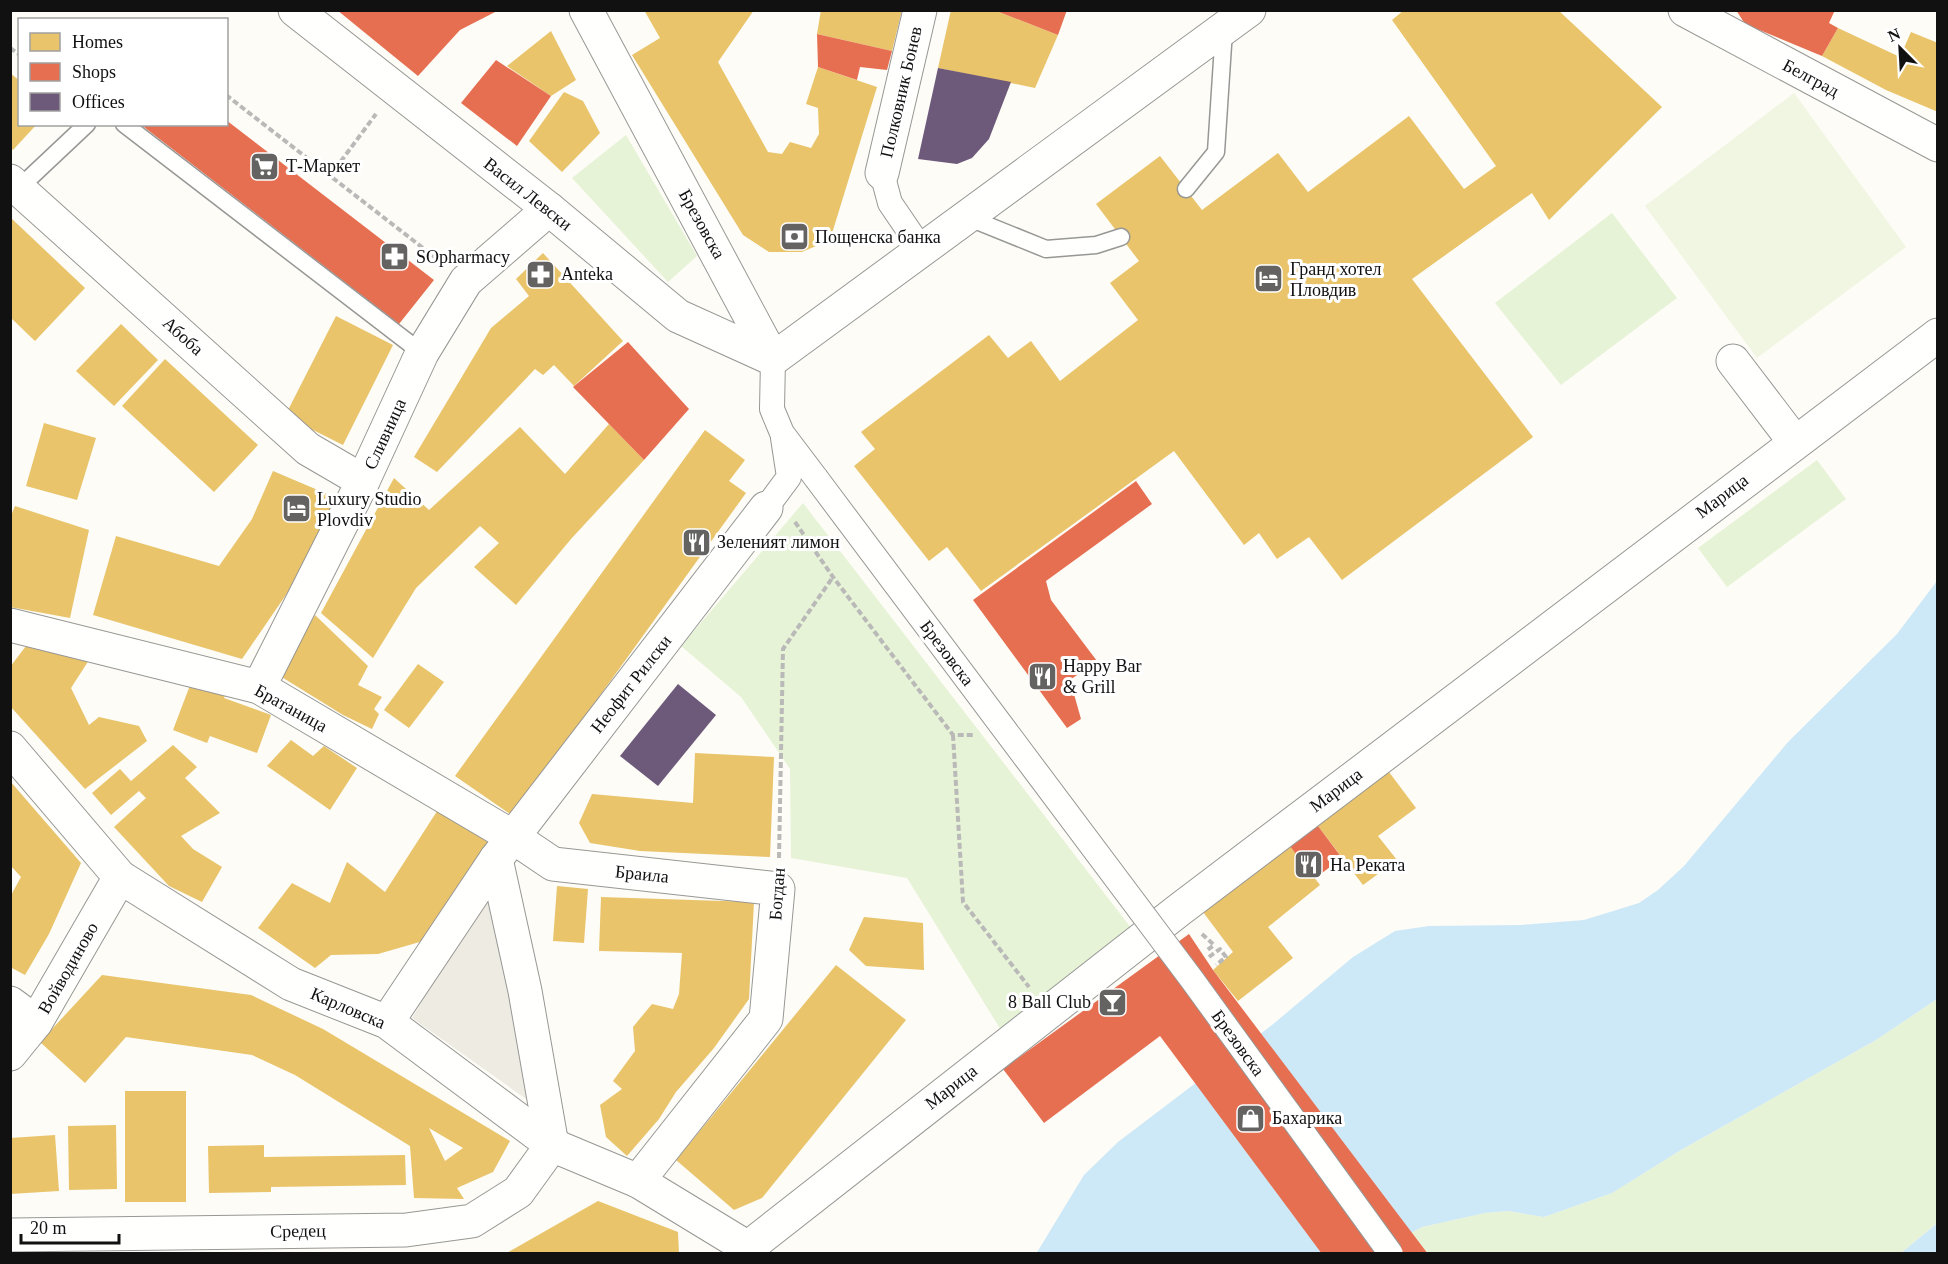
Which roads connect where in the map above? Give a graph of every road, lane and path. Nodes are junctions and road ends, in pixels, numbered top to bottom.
1 (295, 10) edge
2 (586, 10) edge
3 (920, 10) edge
4 (1685, 10) edge
5 (1236, 20) edge
6 (395, 90) junction
7 (228, 97) edge
8 (85, 126) edge
9 (127, 126) edge
10 (1938, 145) edge
11 (882, 173) joint
12 (330, 176) junction
13 (15, 185) edge
14 (1186, 189) dead end
15 (549, 209) junction
16 (967, 217) junction
17 (1121, 237) dead end
18 (922, 250) junction
19 (466, 280) junction
20 (1938, 335) edge
21 (422, 353) junction
22 (773, 359) junction
23 (1733, 361) dead end
24 (782, 433) junction
25 (1794, 441) junction
26 (363, 481) junction
27 (766, 508) joint
28 (833, 577) dead end
29 (10, 625) edge
30 (259, 687) junction
31 (953, 735) dead end
32 (10, 748) edge
33 (504, 848) junction
34 (120, 877) junction
35 (778, 889) junction
36 (10, 1003) edge
37 (1046, 1012) junction
38 (36, 1022) junction
39 (387, 1022) junction
40 (10, 1054) edge
41 (552, 1144) junction
42 (638, 1181) junction
43 (10, 1235) edge
44 (744, 1251) edge
45 (1391, 1254) edge

1 - 6 street, Васил Левски
2 - 22 street, Брезовска
3 - 11 street, Полковник Бонев
4 - 10 street, Белград
5 - 14 lane
5 - 16 street
6 - 12 path
6 - 15 street, Васил Левски
7 - 12 path
8 - 13 lane
9 - 21 lane
11 - 18 street
12 - 19 path
13 - 26 street, Абоба
15 - 19 street, Сливница
15 - 22 street, Васил Левски
16 - 17 lane
16 - 18 street
18 - 22 street
19 - 21 street, Сливница
20 - 25 street, Марица
21 - 26 street, Сливница
22 - 24 street, Брезовска
23 - 25 street
24 - 27 street
24 - 45 street, Брезовска, bridge
25 - 37 street, Марица
26 - 30 street, Сливница
27 - 33 street, Неофит Рилски
28 - 35 path, Богдан
29 - 30 street, Братаница
30 - 33 street, Братаница
31 - 37 path
32 - 34 street, Карловска
33 - 35 street, Браила
33 - 39 street, Неофит Рилски
33 - 41 street
34 - 38 street, Войводиново
34 - 39 street, Карловска
35 - 42 street, Богдан
36 - 38 street
37 - 44 street, Марица
38 - 40 street, Войводиново
39 - 41 street, Карловска
41 - 42 street, Карловска
41 - 43 street, Средец
42 - 44 street, Карловска

